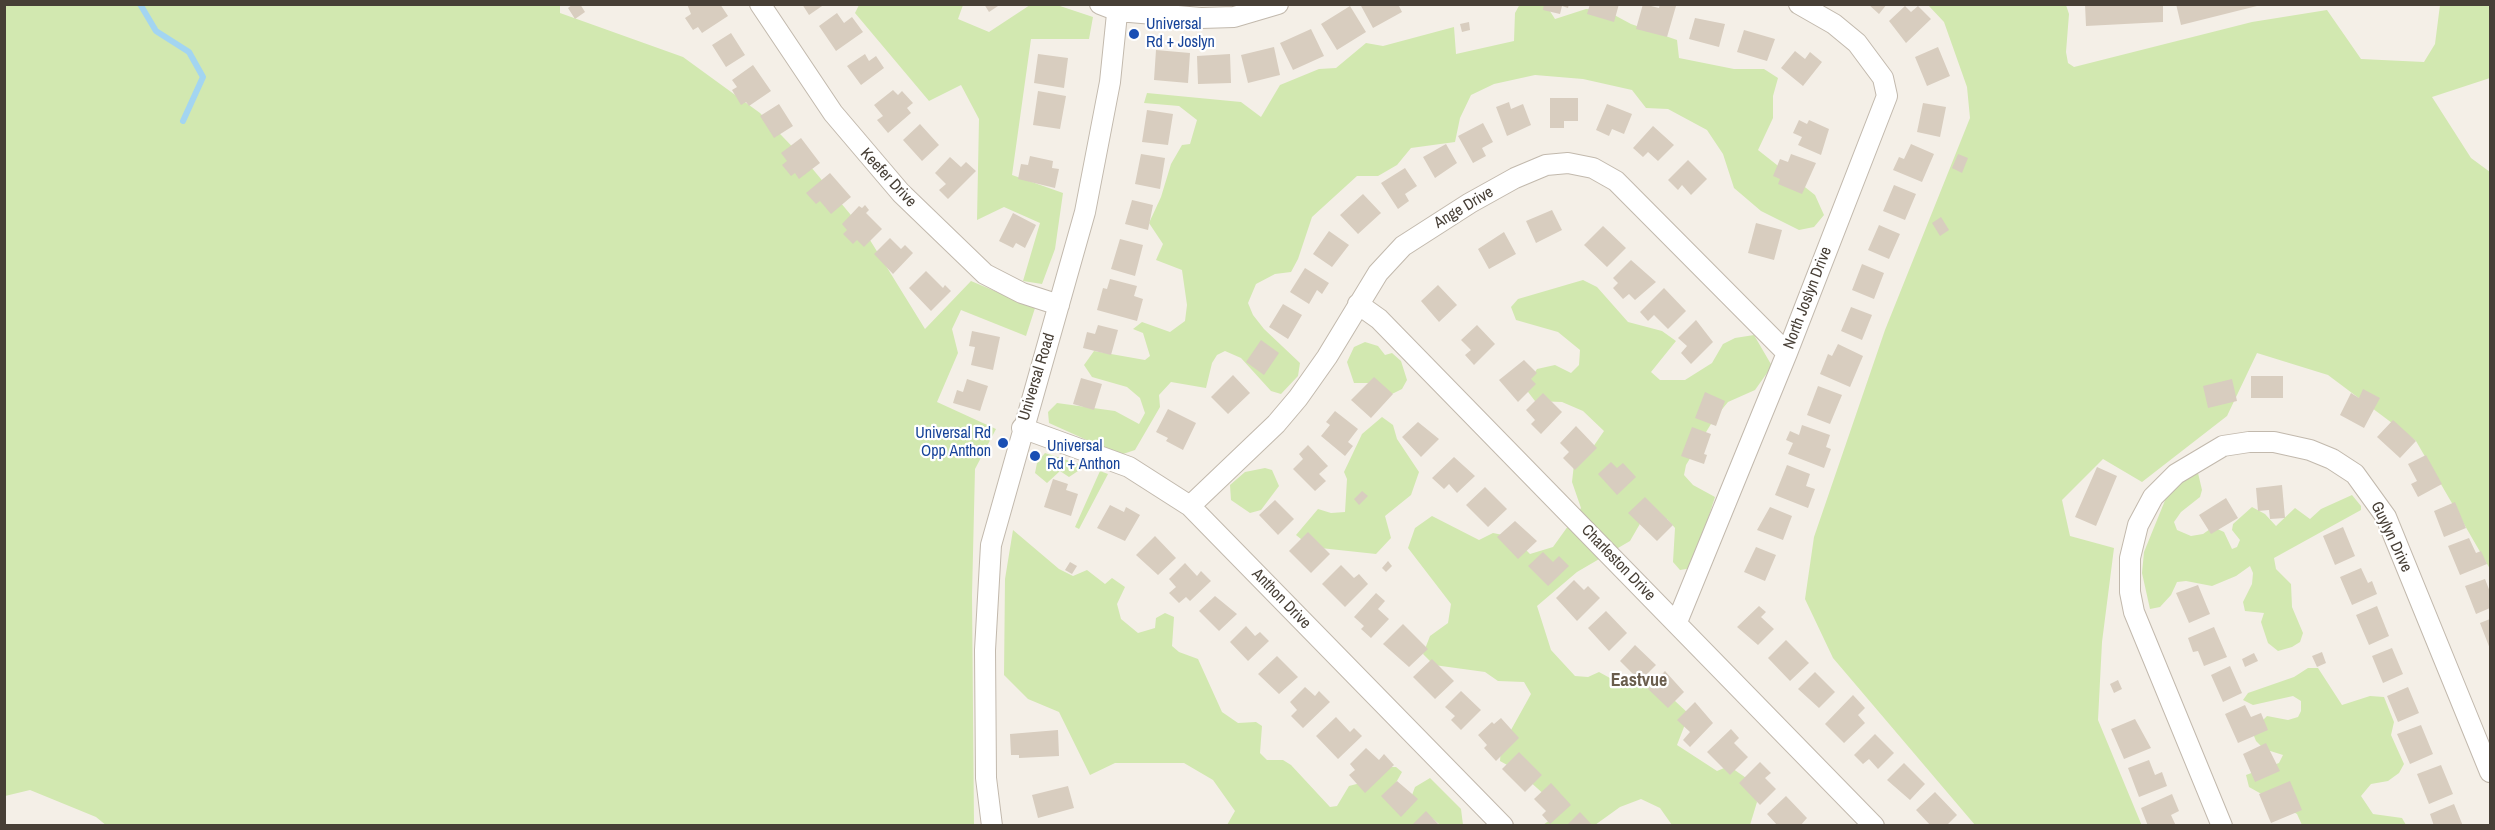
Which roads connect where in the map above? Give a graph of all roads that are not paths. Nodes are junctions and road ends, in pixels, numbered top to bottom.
1 (760, 4) edge
2 (1278, 4) edge
3 (1799, 4) edge
4 (1112, 7) edge
5 (1358, 304) junction
6 (1059, 305) junction
7 (1787, 353) junction
8 (1022, 428) junction
9 (1190, 506) junction
10 (1677, 622) junction
11 (2490, 772) edge
12 (992, 825) edge
13 (1503, 825) edge
14 (1874, 825) edge
15 (2222, 825) edge

1 - 6 street, Keefer Drive
2 - 4 street
3 - 7 street, North Joslyn Drive
4 - 6 street, Universal Road
5 - 7 street, Ange Drive
5 - 9 street, Ange Drive
5 - 10 street, Charleston Drive
6 - 8 street, Universal Road
7 - 10 street, North Joslyn Drive
8 - 9 street, Anthon Drive
8 - 12 street, Universal Road
9 - 13 street, Anthon Drive
10 - 14 street, Charleston Drive
11 - 15 street, Guylyn Drive

